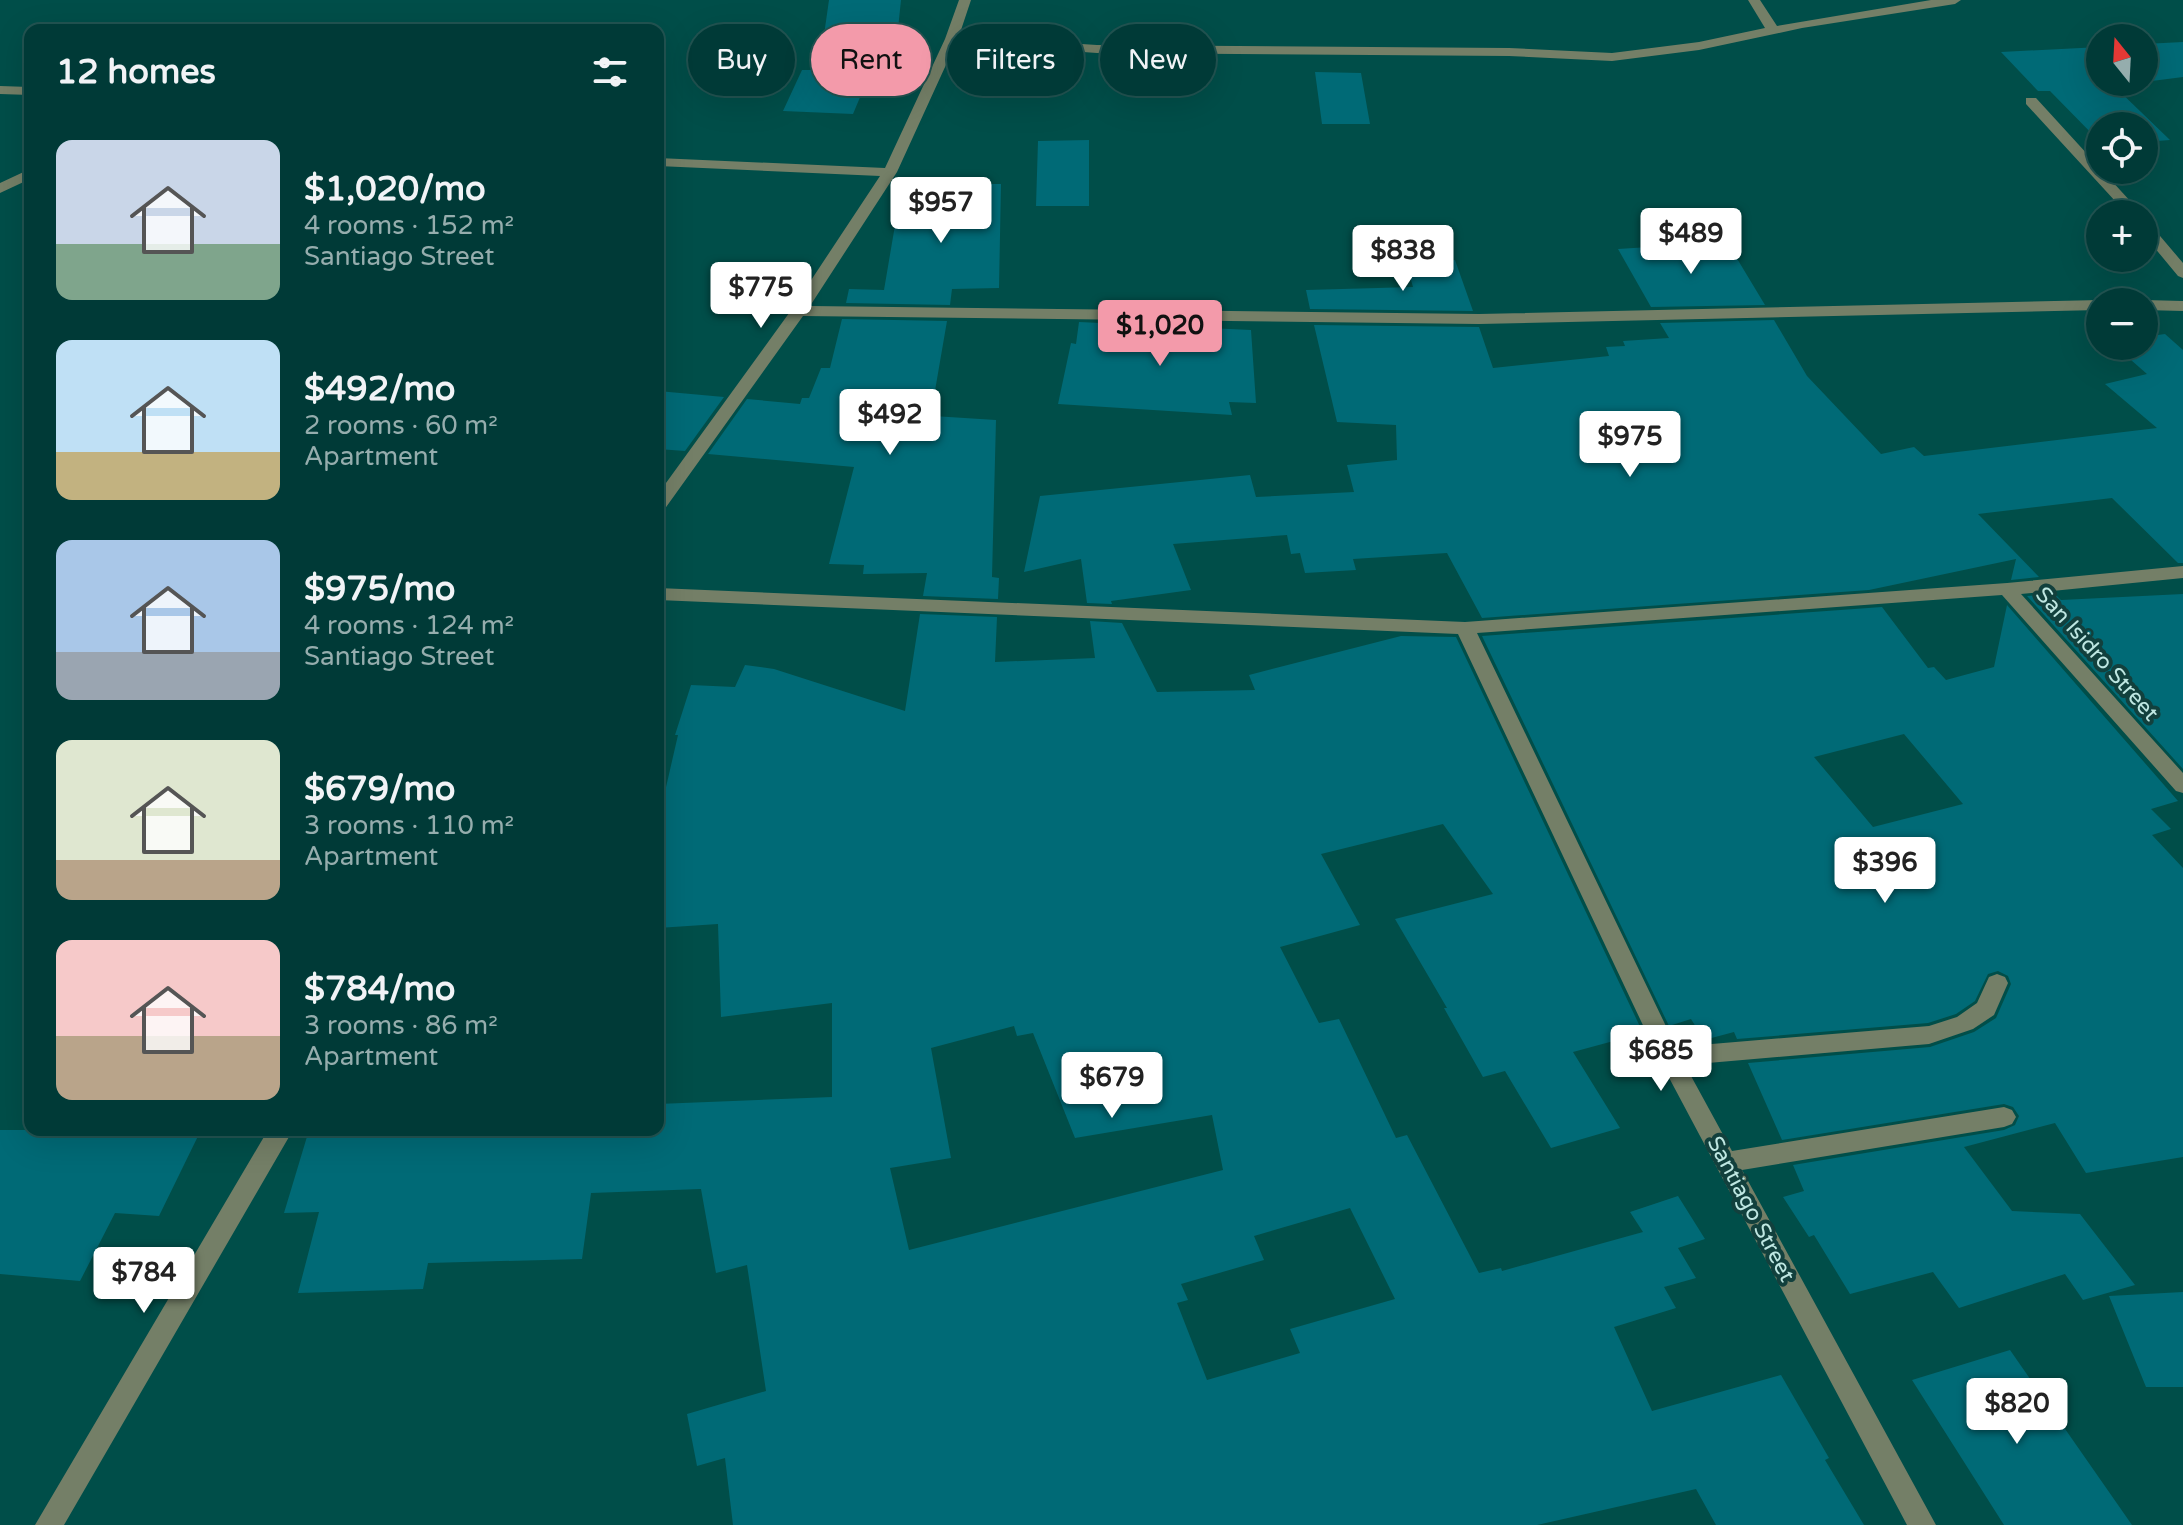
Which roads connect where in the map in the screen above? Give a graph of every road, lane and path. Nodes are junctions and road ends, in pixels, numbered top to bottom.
1 (965, 0) edge
2 (1754, 0) edge
3 (1955, 0) edge
4 (956, 24) edge
5 (1773, 30) junction
6 (947, 48) edge
7 (1084, 48) edge
8 (0, 90) edge
9 (24, 91) edge
10 (2031, 101) dead end
11 (664, 162) edge
12 (890, 172) junction
13 (24, 176) edge
14 (0, 189) edge
15 (2122, 200) edge
16 (2158, 243) edge
17 (2183, 273) edge
18 (2086, 305) edge
19 (2158, 305) edge
20 (2183, 306) edge
21 (799, 311) junction
22 (664, 498) edge
23 (2183, 572) edge
24 (2007, 589) junction
25 (664, 594) edge
26 (1465, 628) junction
27 (2183, 786) edge
28 (1997, 983) dead end
29 (1669, 1057) junction
30 (2004, 1117) dead end
31 (277, 1136) edge
32 (1726, 1162) junction
33 (49, 1525) edge
34 (1922, 1525) edge

1 - 4 street
2 - 5 street
3 - 5 street
5 - 7 street
6 - 12 street
8 - 9 street
10 - 15 street
11 - 12 street
12 - 21 street
13 - 14 street
16 - 17 street
18 - 21 street
19 - 20 street
21 - 22 street
23 - 24 street
24 - 26 street
24 - 27 street, San Isidro Street
25 - 26 street
26 - 29 street, Santiago Street
28 - 29 street
29 - 32 street, Santiago Street
30 - 32 street
31 - 33 street
32 - 34 street, Santiago Street

